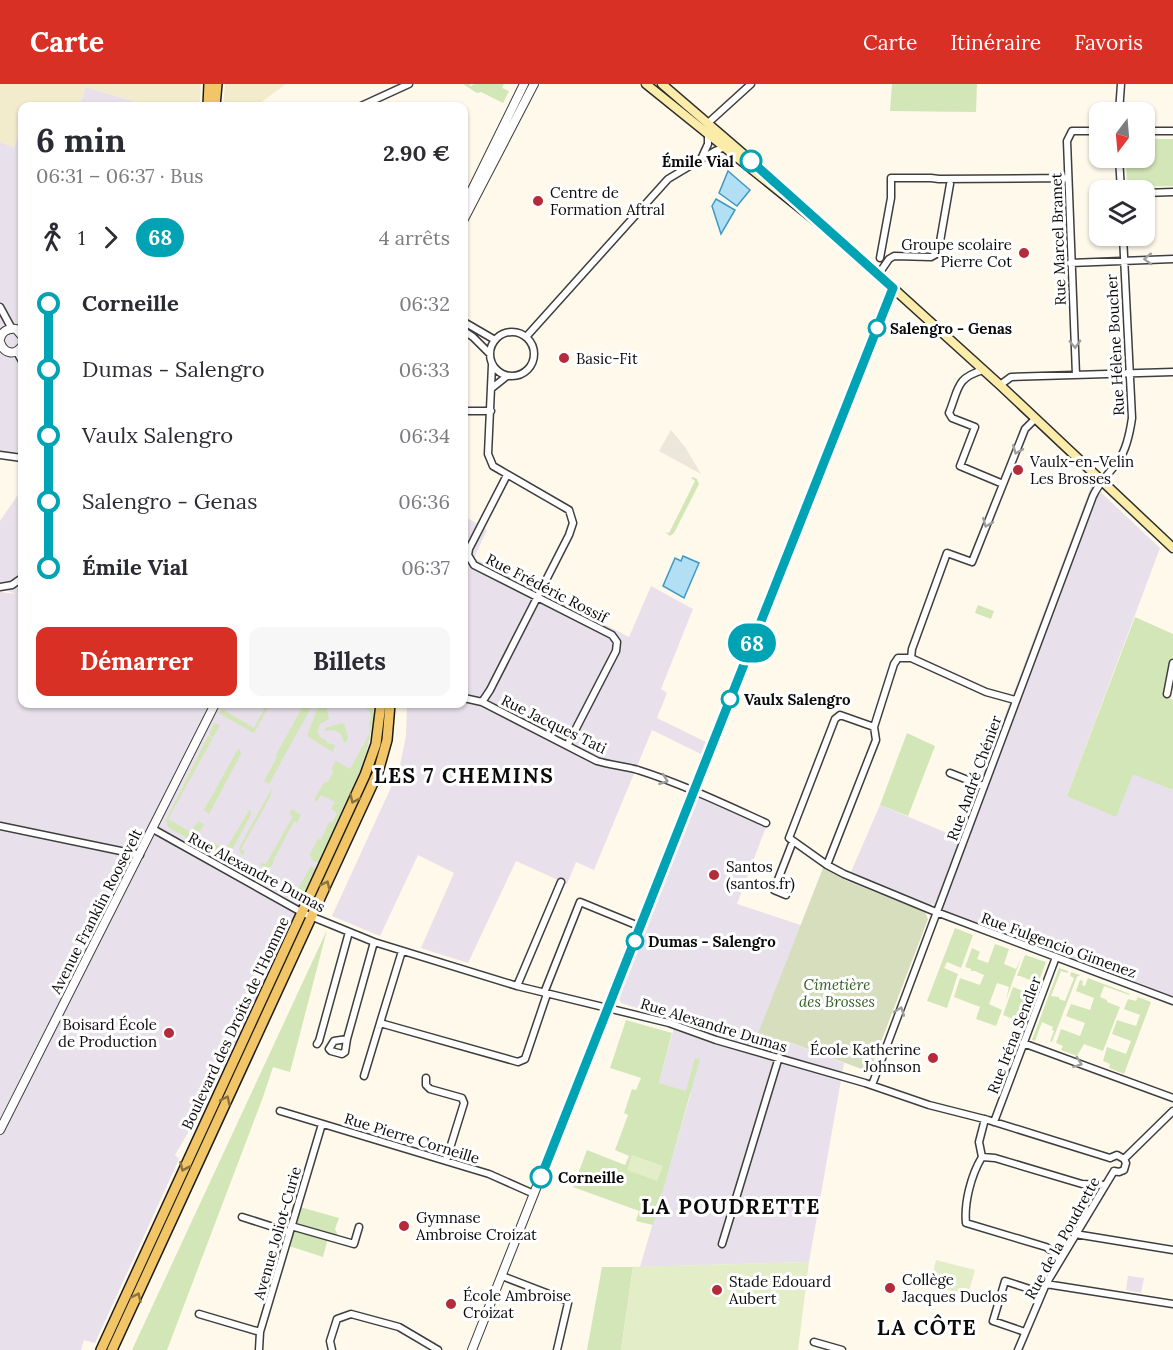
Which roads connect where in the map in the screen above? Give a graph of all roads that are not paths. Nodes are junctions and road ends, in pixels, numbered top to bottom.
1 (209, 84) edge
2 (217, 84) edge
3 (409, 84) edge
4 (646, 84) edge
5 (751, 84) edge
6 (1121, 84) edge
7 (522, 85) edge
8 (665, 85) edge
9 (532, 87) edge
10 (207, 102) edge
11 (215, 102) edge
12 (370, 102) edge
13 (1120, 102) edge
14 (674, 106) junction
15 (708, 123) junction
16 (1155, 131) edge
17 (1173, 131) edge
18 (1089, 132) edge
19 (708, 134) junction
20 (723, 147) junction
21 (702, 158) junction
22 (481, 172) junction
23 (1067, 178) junction
24 (950, 184) dead end
25 (481, 186) junction
26 (1173, 192) edge
27 (1155, 193) edge
28 (468, 198) edge
29 (805, 207) junction
30 (468, 211) edge
31 (835, 237) junction
32 (1123, 246) edge
33 (880, 258) dead end
34 (1173, 259) edge
35 (1124, 260) junction
36 (1070, 263) junction
37 (879, 275) junction
38 (893, 288) junction
39 (0, 307) edge
40 (468, 324) edge
41 (12, 329) junction
42 (18, 333) edge
43 (468, 333) edge
44 (526, 337) junction
45 (1, 340) edge
46 (495, 340) junction
47 (18, 350) edge
48 (490, 354) junction
49 (492, 365) junction
50 (983, 370) junction
51 (1173, 372) edge
52 (1128, 373) junction
53 (1076, 375) junction
54 (507, 376) junction
55 (1000, 385) junction
56 (492, 388) junction
57 (468, 411) edge
58 (491, 411) junction
59 (1035, 419) junction
60 (0, 455) edge
61 (18, 457) edge
62 (507, 475) junction
63 (1101, 480) junction
64 (1003, 484) junction
65 (1173, 548) edge
66 (18, 581) edge
67 (0, 586) edge
68 (537, 597) junction
69 (911, 658) junction
70 (1173, 663) edge
71 (1167, 694) dead end
72 (468, 699) edge
73 (1016, 700) junction
74 (482, 702) junction
75 (213, 708) edge
76 (380, 708) edge
77 (390, 708) edge
78 (874, 727) junction
79 (568, 744) junction
80 (950, 773) dead end
81 (983, 786) junction
82 (694, 790) junction
83 (766, 823) dead end
84 (0, 826) edge
85 (153, 829) junction
86 (791, 839) junction
87 (140, 855) junction
88 (827, 866) junction
89 (561, 882) dead end
90 (786, 896) dead end
91 (936, 913) junction
92 (307, 915) junction
93 (641, 927) junction
94 (349, 932) junction
95 (374, 942) junction
96 (402, 951) junction
97 (1056, 957) junction
98 (517, 986) junction
99 (545, 993) junction
100 (1173, 1001) edge
101 (608, 1007) junction
102 (380, 1023) junction
103 (347, 1039) dead end
104 (1023, 1043) junction
105 (317, 1044) dead end
106 (779, 1057) junction
107 (364, 1076) dead end
108 (426, 1078) dead end
109 (872, 1085) junction
110 (1173, 1098) edge
111 (280, 1111) dead end
112 (1173, 1111) edge
113 (985, 1119) junction
114 (994, 1122) junction
115 (322, 1124) junction
116 (0, 1130) edge
117 (982, 1157) junction
118 (1110, 1158) junction
119 (1124, 1158) junction
120 (446, 1161) junction
121 (1114, 1172) junction
122 (1105, 1185) junction
123 (534, 1194) junction
124 (242, 1217) dead end
125 (359, 1227) dead end
126 (290, 1229) junction
127 (1075, 1234) junction
128 (722, 1244) dead end
129 (1173, 1250) edge
130 (1061, 1257) junction
131 (502, 1276) junction
132 (1046, 1284) junction
133 (1042, 1293) junction
134 (1173, 1304) edge
135 (199, 1314) dead end
136 (260, 1332) junction
137 (1025, 1332) junction
138 (814, 1342) dead end
139 (828, 1348) edge
140 (475, 1349) edge
141 (101, 1350) edge
142 (112, 1350) edge
143 (259, 1350) edge
144 (332, 1350) edge
145 (438, 1350) edge
146 (557, 1350) edge
147 (842, 1350) edge
148 (1018, 1350) edge

1 - 10 main road
2 - 11 main road
3 - 12 street
4 - 14 main road
5 - 15 street
6 - 13 street
7 - 9 street
7 - 22 street
8 - 14 street
8 - 15 main road
9 - 25 street
14 - 15 street
14 - 19 main road
15 - 19 street
15 - 29 main road
16 - 17 street
18 - 23 street, Rue Marcel Bramet
19 - 20 main road
19 - 21 street
20 - 21 street
20 - 29 street
20 - 31 main road
21 - 44 street
22 - 25 street
22 - 28 street
23 - 33 street
23 - 36 street, Rue Marcel Bramet
24 - 37 street
25 - 30 street
26 - 27 street
29 - 31 main road
31 - 37 main road
32 - 35 street, Rue Hélène Boucher
34 -> 35 street
35 - 36 street
35 - 52 street, Rue Hélène Boucher
36 -> 53 street, Rue Marcel Bramet
37 - 38 main road
38 - 50 main road
38 - 82 street
39 - 41 street
40 - 46 street
41 - 42 street
41 - 45 street
43 - 48 street
44 - 46 street
44 - 54 street
45 - 47 street
46 - 48 street
48 - 49 street
49 - 54 street
49 - 56 street
50 - 55 main road
50 - 64 street
51 - 52 street
52 - 53 street
52 - 63 street, Rue Hélène Boucher
53 - 55 street
54 - 56 street
55 - 59 main road
56 - 58 street
57 - 58 street
58 - 62 street
59 - 63 main road
59 -> 64 street
60 - 61 street
62 - 68 street
62 - 68 street, Rue Frédéric Rossif
63 - 65 main road
63 - 73 street, Rue André Chénier
64 -> 69 street
66 - 67 street
68 - 74 street
68 - 79 street, Rue Frédéric Rossif
69 - 73 street
69 - 78 street
70 - 71 street
72 - 74 street, Rue Jacques Tati
73 - 81 street, Rue André Chénier
74 - 79 street, Rue Jacques Tati
75 - 85 street, Avenue Franklin Roosevelt
76 -> 92 main road, Boulevard des Droits de l'Homme
92 -> 77 main road, Boulevard des Droits de l'Homme
78 - 86 street
78 - 88 street
79 -> 82 street, Rue Jacques Tati
80 - 81 street
81 - 91 street, Rue André Chénier
82 - 83 street, Rue Jacques Tati
82 - 93 street
84 - 87 street
85 - 87 street, Avenue Franklin Roosevelt
85 - 92 street, Rue Alexandre Dumas
86 - 88 street, Rue Fulgencio Gimenez
86 - 90 street
87 - 116 street, Avenue Franklin Roosevelt
88 - 91 street, Rue Fulgencio Gimenez
89 - 98 street
91 - 97 street, Rue Fulgencio Gimenez
109 -> 91 street, Rue André Chénier
92 - 94 street, Rue Alexandre Dumas
92 -> 141 main road, Boulevard des Droits de l'Homme
142 -> 92 main road, Boulevard des Droits de l'Homme
93 - 99 street
93 - 101 street
94 - 95 street, Rue Alexandre Dumas
94 - 105 street
95 - 96 street, Rue Alexandre Dumas
95 - 103 street
96 - 98 street, Rue Alexandre Dumas
96 - 102 street
97 - 100 street, Rue Fulgencio Gimenez
97 - 104 street, Rue Iréna Sendler
98 - 99 street, Rue Alexandre Dumas
99 - 101 street, Rue Alexandre Dumas
99 - 102 street
101 - 106 street, Rue Alexandre Dumas
101 - 123 street
102 - 107 street
104 -> 110 street
104 - 114 street, Rue Iréna Sendler
106 - 109 street, Rue Alexandre Dumas
106 - 128 street
108 - 120 street
109 - 113 street, Rue Alexandre Dumas
111 - 115 street, Rue Pierre Corneille
112 - 119 street
113 - 114 street, Rue Alexandre Dumas
113 - 117 street
114 - 118 street, Rue Alexandre Dumas
115 - 120 street, Rue Pierre Corneille
115 - 126 street, Avenue Joliot-Curie
117 - 122 street
117 - 130 street
118 - 119 street
118 - 121 street
119 - 121 street
120 - 123 street, Rue Pierre Corneille
121 - 122 street, Rue de la Poudrette
122 - 127 street, Rue de la Poudrette
123 - 131 street
124 - 126 street
125 - 126 street
126 - 136 street, Avenue Joliot-Curie
127 - 129 street
127 - 130 street, Rue de la Poudrette
130 - 132 street, Rue de la Poudrette
131 - 140 street
131 - 146 street
132 - 133 street, Rue de la Poudrette
132 - 134 street
133 - 137 street, Rue de la Poudrette
133 - 137 street
135 - 136 street
136 - 143 street, Avenue Joliot-Curie
137 - 148 street, Rue de la Poudrette
138 - 139 street
139 - 147 street
144 - 145 street

